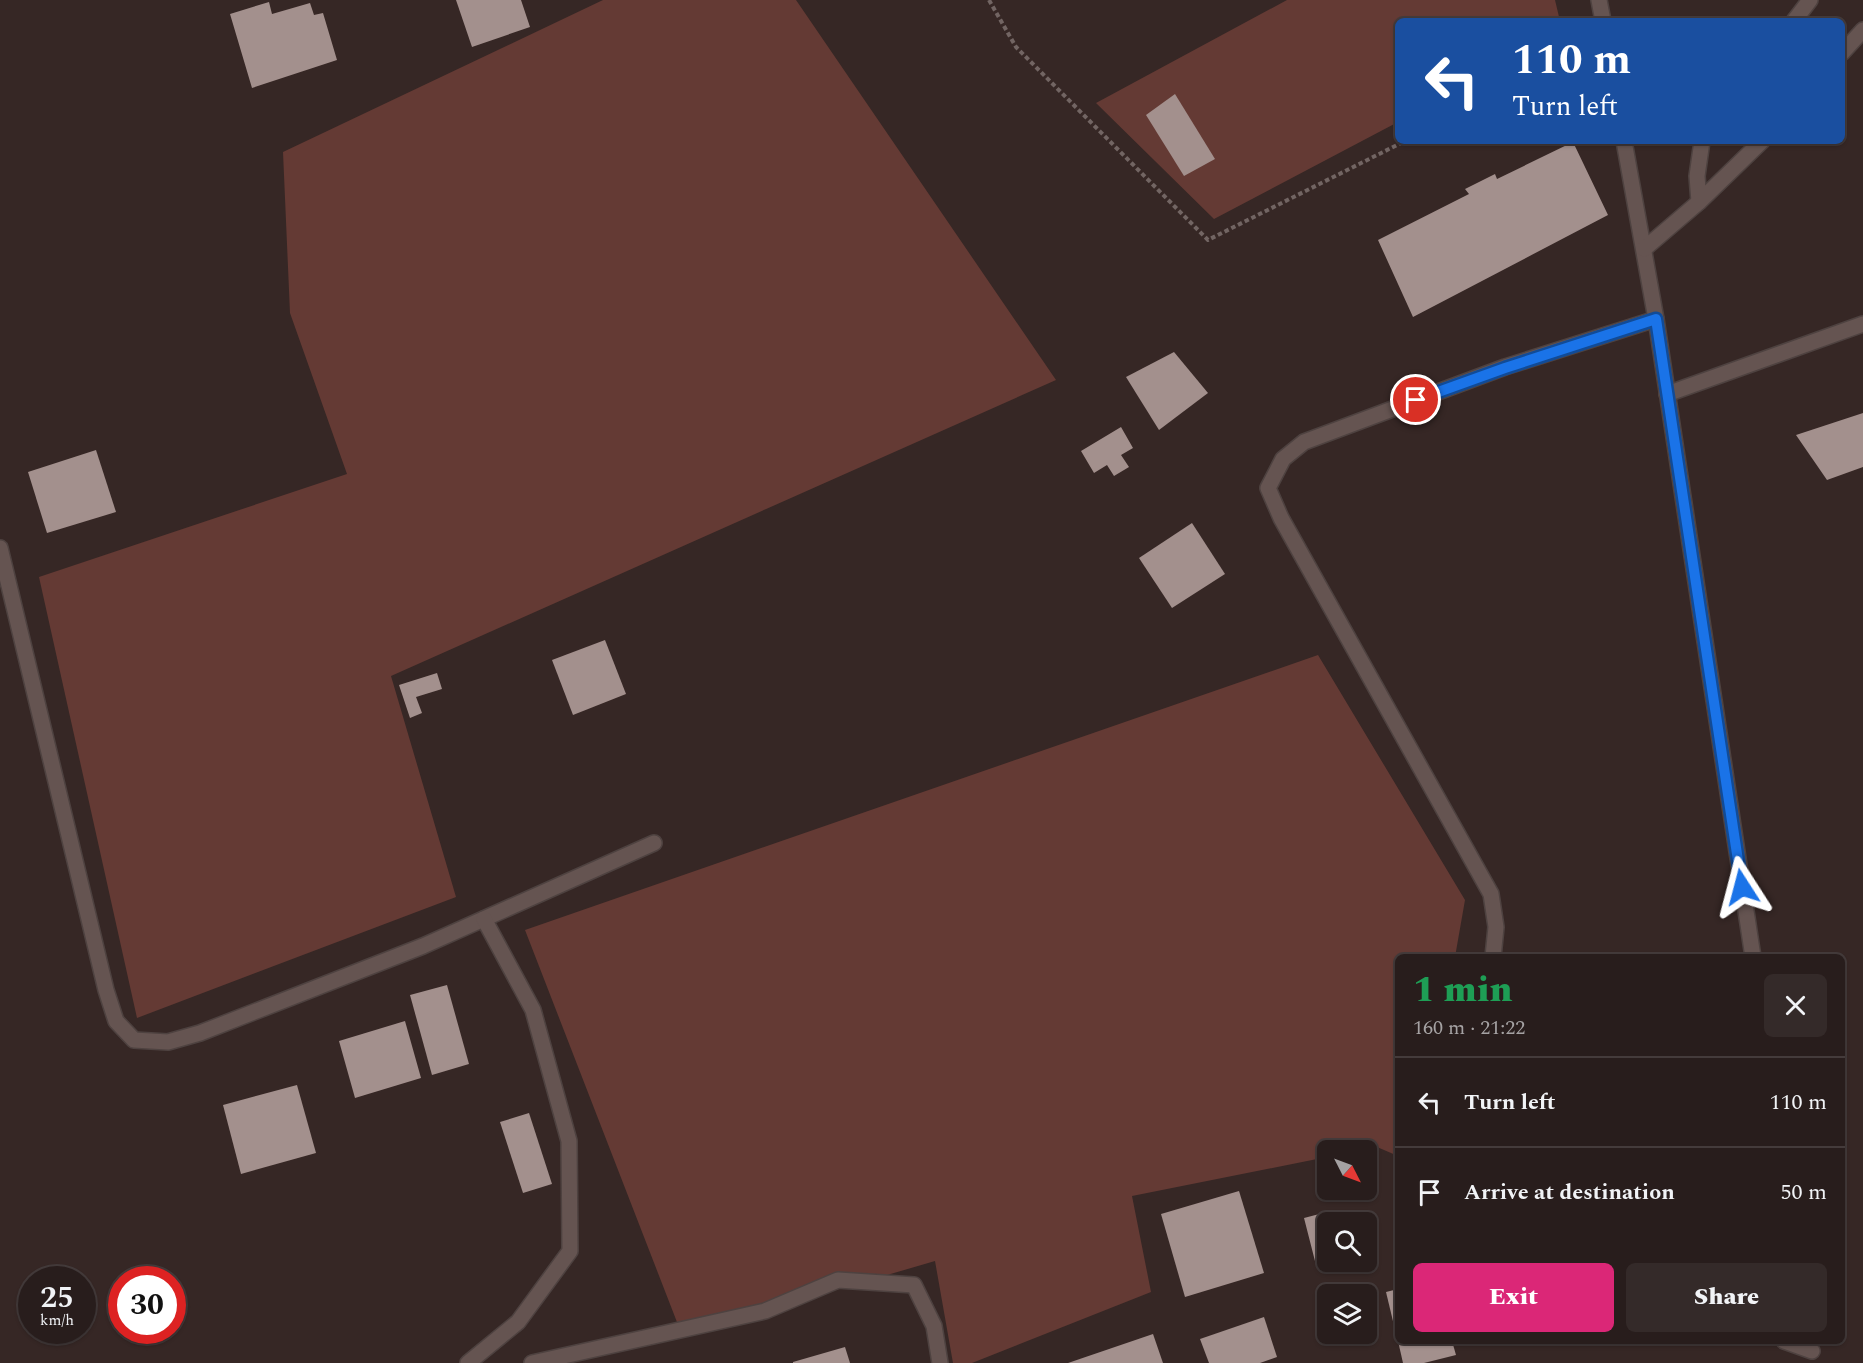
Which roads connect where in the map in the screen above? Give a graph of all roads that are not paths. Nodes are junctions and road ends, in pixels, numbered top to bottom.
1 (1599, 0) edge
2 (1810, 0) edge
3 (1602, 18) edge
4 (1796, 18) edge
5 (1863, 30) edge
6 (1845, 50) edge
7 (1625, 144) edge
8 (1702, 144) edge
9 (1759, 144) edge
10 (1699, 202) junction
11 (1644, 249) junction
12 (1656, 319) junction
13 (1863, 324) edge
14 (1667, 394) junction
15 (0, 548) edge
16 (654, 843) dead end
17 (484, 919) junction
18 (1493, 954) edge
19 (1753, 954) edge
20 (1792, 1344) edge
21 (1812, 1352) edge
22 (468, 1363) edge
23 (532, 1363) edge
24 (939, 1363) edge

1 - 3 street
2 - 4 street
5 - 6 street
7 - 11 street
8 - 10 street
9 - 10 street
10 - 11 street
11 - 12 street
12 - 14 street
12 - 18 street
13 - 14 street
14 - 19 street
15 - 17 street
16 - 17 street
17 - 22 street
20 - 21 street
23 - 24 street

